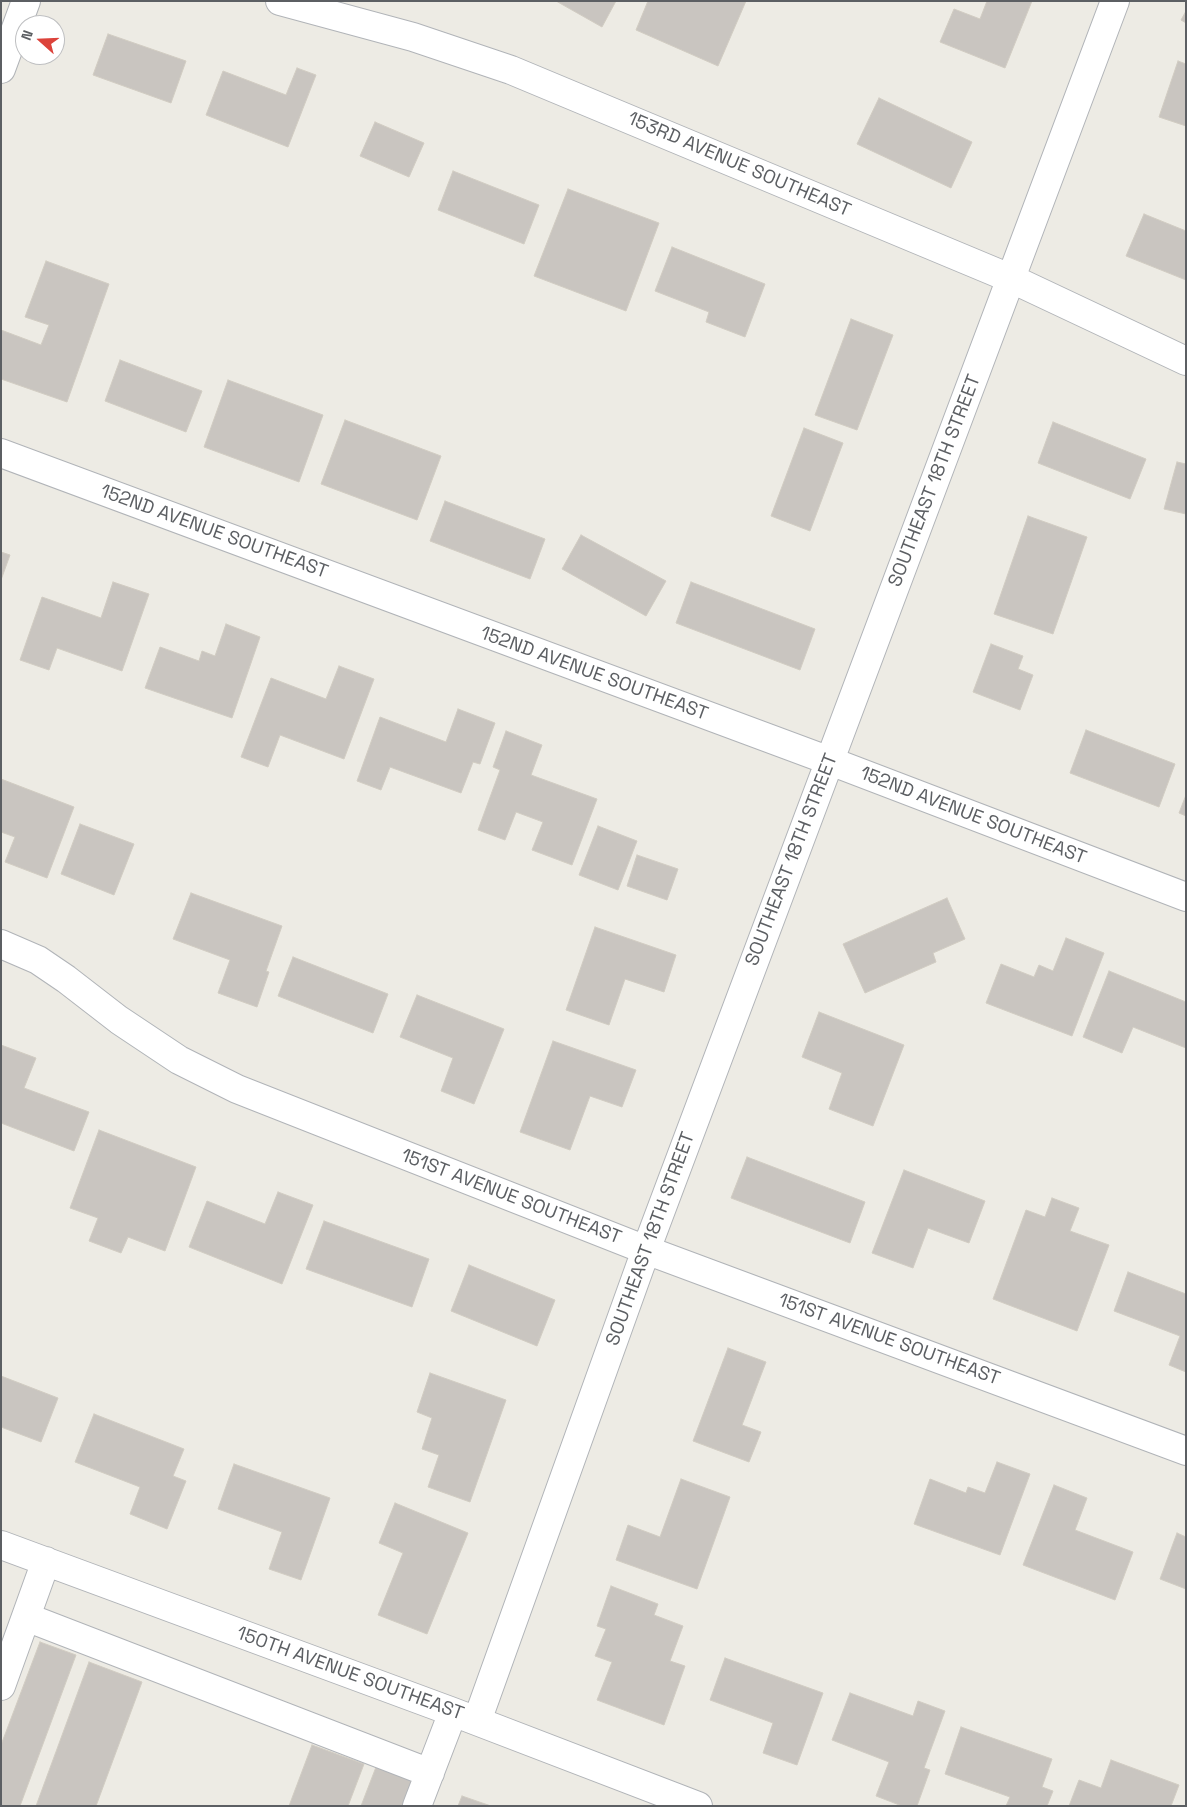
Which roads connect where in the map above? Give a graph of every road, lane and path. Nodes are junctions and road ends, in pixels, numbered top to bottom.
1 (26, 1) edge
2 (280, 1) edge
3 (1115, 1) edge
4 (1, 69) edge
5 (1012, 279) junction
6 (1186, 361) edge
7 (1, 453) edge
8 (830, 761) junction
9 (1186, 897) edge
10 (1, 944) edge
11 (646, 1250) junction
12 (1186, 1451) edge
13 (1, 1545) edge
14 (46, 1562) junction
15 (26, 1617) junction
16 (1, 1686) edge
17 (465, 1717) junction
18 (430, 1773) junction
19 (657, 1799) edge
20 (418, 1806) edge
21 (698, 1806) edge

1 - 4 street
2 - 5 street, 153RD AVENUE SOUTHEAST
3 - 5 street, SOUTHEAST 18TH STREET
5 - 6 street, 153RD AVENUE SOUTHEAST
5 - 8 street, SOUTHEAST 18TH STREET
7 - 8 street, 152ND AVENUE SOUTHEAST
8 - 9 street, 152ND AVENUE SOUTHEAST
8 - 11 street, SOUTHEAST 18TH STREET
10 - 11 street, 151ST AVENUE SOUTHEAST
11 - 12 street, 151ST AVENUE SOUTHEAST
11 - 17 street, SOUTHEAST 18TH STREET
13 - 14 street, 150TH AVENUE SOUTHEAST
14 - 15 street
14 - 17 street, 150TH AVENUE SOUTHEAST
15 - 16 street
15 - 18 street
17 - 18 street, SOUTHEAST 18TH STREET
17 - 19 street, 150TH AVENUE SOUTHEAST
18 - 20 street, SOUTHEAST 18TH STREET
19 - 21 street, 150TH AVENUE SOUTHEAST

